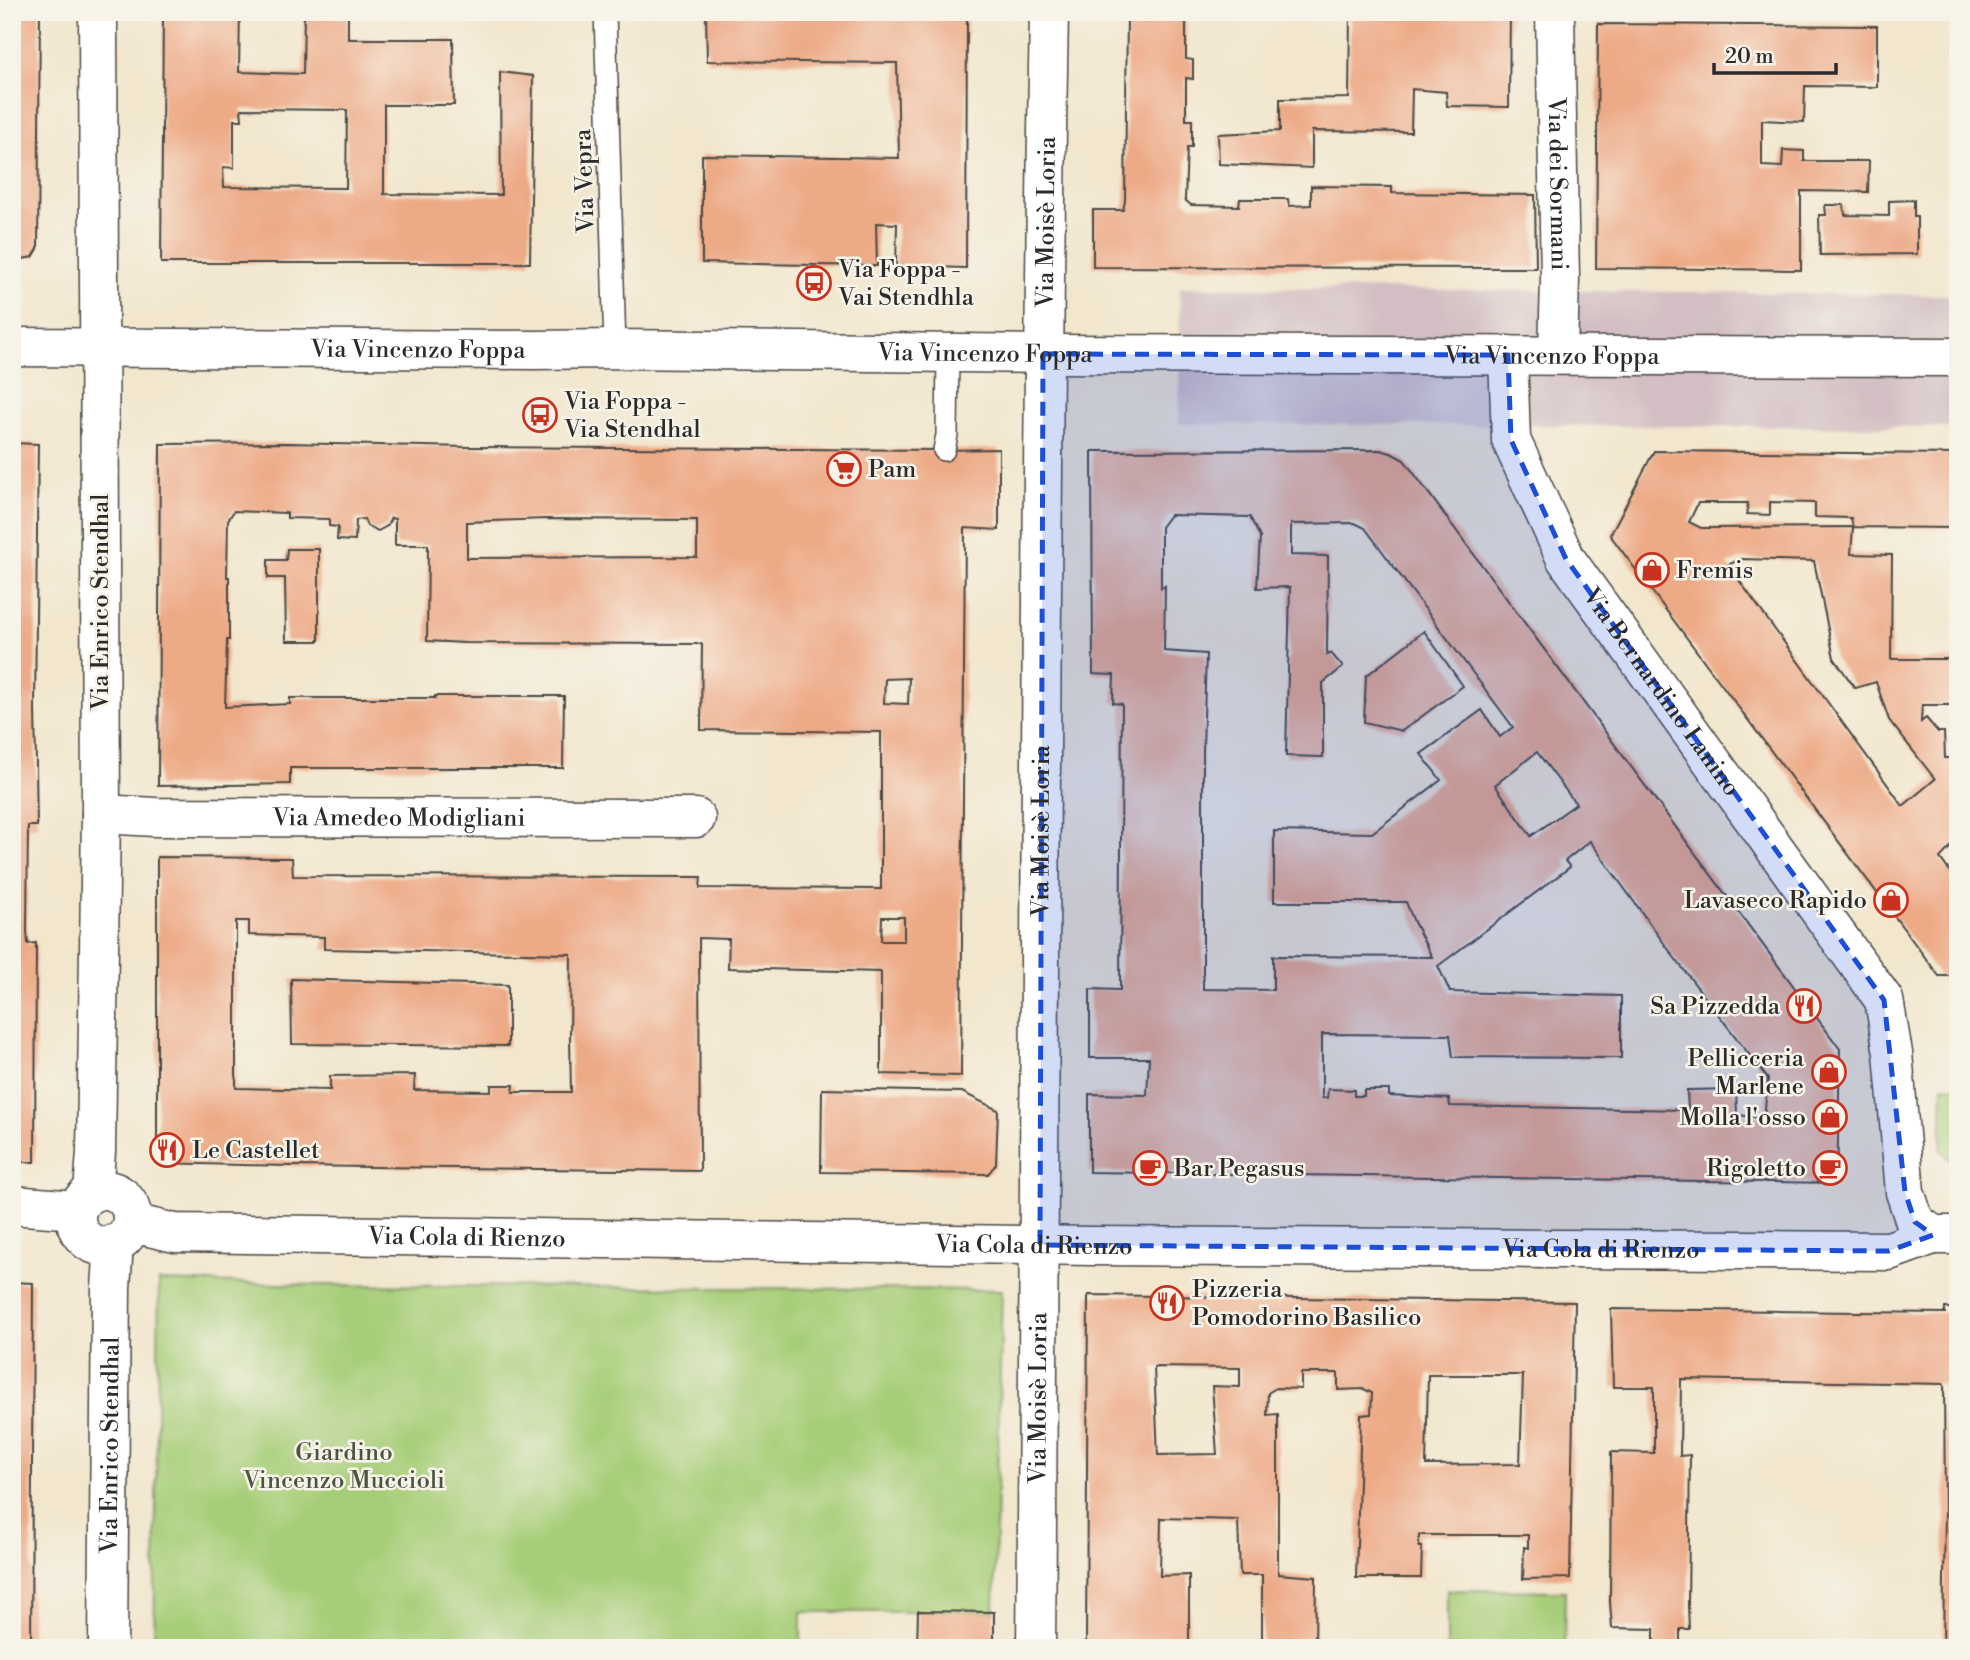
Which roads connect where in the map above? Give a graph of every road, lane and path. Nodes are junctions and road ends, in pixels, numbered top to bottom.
1 (98, 12) edge
2 (605, 12) edge
3 (1048, 12) edge
4 (1555, 12) edge
5 (12, 347) edge
6 (100, 347) junction
7 (615, 349) junction
8 (948, 353) junction
9 (1043, 354) junction
10 (1508, 355) junction
11 (1558, 355) junction
12 (1958, 357) edge
13 (944, 450) dead end
14 (101, 814) junction
15 (696, 818) dead end
16 (85, 1201) junction
17 (12, 1205) edge
18 (123, 1233) junction
19 (1946, 1235) edge
20 (1040, 1245) junction
21 (108, 1648) edge
22 (1036, 1648) edge

1 - 6 street, Via Enrico Stendhal
2 - 7 lane, Via Vepra
3 - 9 street, Via Moisè Loria
4 - 11 street, Via dei Sormani
5 - 6 street, Via Vincenzo Foppa
6 - 7 street, Via Vincenzo Foppa
6 - 14 street, Via Enrico Stendhal
7 - 8 street, Via Vincenzo Foppa
8 - 9 street, Via Vincenzo Foppa
8 - 13 lane
9 - 10 street, Via Vincenzo Foppa
9 - 20 street, Via Moisè Loria
10 - 11 street, Via Vincenzo Foppa
10 - 19 street, Via Bernardino Lanino
11 - 12 street, Via Vincenzo Foppa
14 - 15 street, Via Amedeo Modigliani
14 - 16 street, Via Enrico Stendhal
16 - 17 street
16 - 18 street, Via Cola di Rienzo
18 - 20 street, Via Cola di Rienzo
18 - 21 street, Via Enrico Stendhal
19 - 20 street, Via Cola di Rienzo
20 - 22 street, Via Moisè Loria

